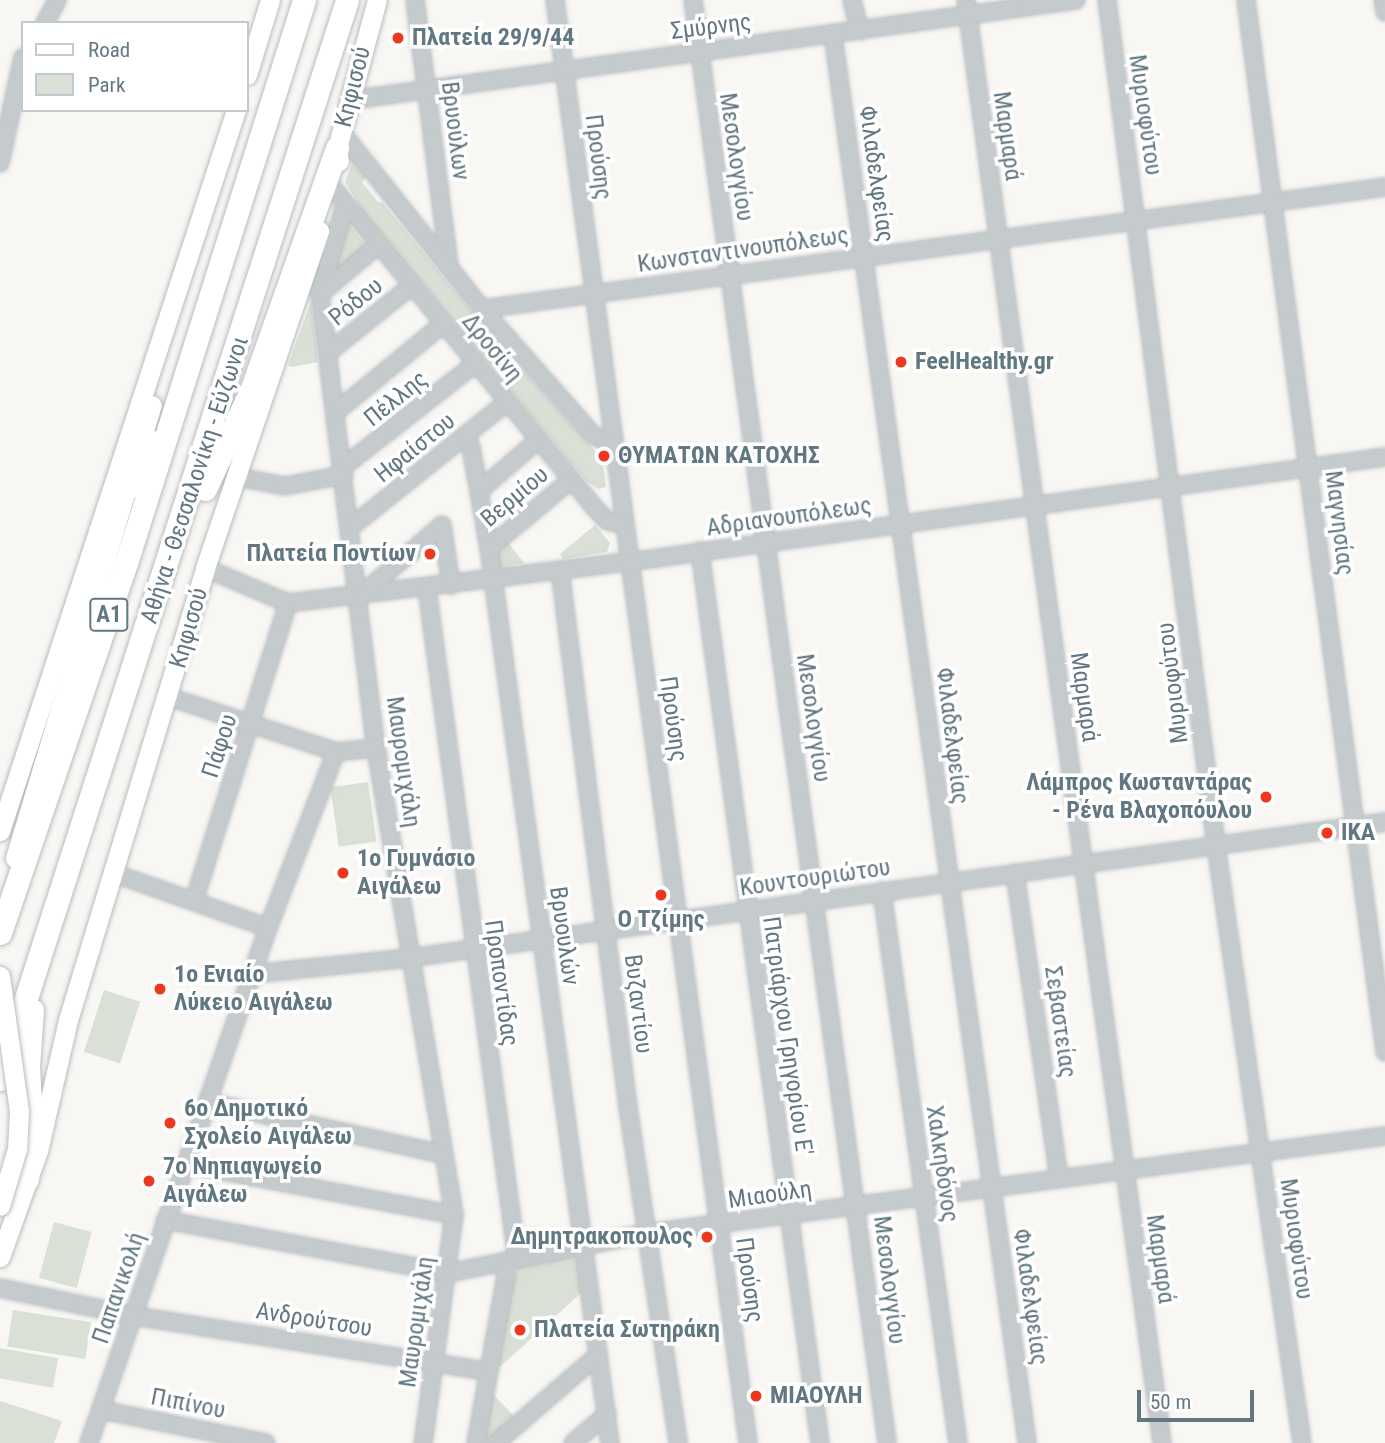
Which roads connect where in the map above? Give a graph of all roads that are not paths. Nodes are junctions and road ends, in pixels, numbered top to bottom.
1 (57, 0) edge
2 (270, 0) edge
3 (304, 0) edge
4 (347, 0) edge
5 (377, 0) edge
6 (415, 0) edge
7 (555, 0) edge
8 (693, 0) edge
9 (852, 0) edge
10 (1076, 0) edge
11 (1107, 0) edge
12 (1246, 0) edge
13 (1383, 0) edge
14 (967, 8) edge
15 (1385, 12) edge
16 (46, 21) edge
17 (860, 31) junction
18 (833, 35) junction
19 (699, 52) junction
20 (21, 66) edge
21 (564, 70) junction
22 (248, 72) edge
23 (427, 89) junction
24 (351, 100) junction
25 (235, 112) edge
26 (340, 141) junction
27 (0, 163) edge
28 (1385, 187) edge
29 (333, 188) junction
30 (1273, 202) junction
31 (345, 205) junction
32 (1136, 221) junction
33 (201, 222) junction
34 (998, 237) junction
35 (377, 246) junction
36 (864, 257) junction
37 (449, 267) junction
38 (730, 276) junction
39 (411, 286) junction
40 (320, 294) junction
41 (593, 294) junction
42 (482, 309) junction
43 (443, 324) junction
44 (329, 352) junction
45 (475, 364) junction
46 (182, 386) junction
47 (507, 402) junction
48 (337, 411) junction
49 (465, 437) junction
50 (538, 440) junction
51 (614, 445) junction
52 (1385, 457) edge
53 (1309, 468) junction
54 (344, 471) junction
55 (237, 477) junction
56 (571, 480) junction
57 (131, 486) junction
58 (1173, 487) junction
59 (479, 491) junction
60 (1035, 507) junction
61 (624, 524) junction
62 (902, 525) junction
63 (351, 527) junction
64 (767, 542) junction
65 (489, 548) junction
66 (700, 551) junction
67 (629, 562) junction
68 (205, 568) junction
69 (560, 570) junction
70 (165, 578) junction
71 (492, 579) junction
72 (451, 585) junction
73 (426, 588) junction
74 (360, 596) junction
75 (288, 603) junction
76 (169, 697) junction
77 (252, 724) junction
78 (376, 748) junction
79 (336, 752) junction
80 (1385, 822) edge
81 (1355, 826) junction
82 (0, 831) edge
83 (1216, 845) junction
84 (1084, 864) junction
85 (113, 873) junction
86 (1015, 873) junction
87 (948, 882) junction
88 (882, 891) junction
89 (194, 901) junction
90 (814, 901) junction
91 (747, 910) junction
92 (677, 919) junction
93 (0, 924) edge
94 (268, 928) junction
95 (606, 930) junction
96 (0, 933) edge
97 (541, 939) junction
98 (473, 948) junction
99 (410, 958) junction
100 (37, 965) junction
101 (252, 974) junction
102 (0, 976) edge
103 (1385, 1052) edge
104 (0, 1079) edge
105 (207, 1101) junction
106 (1385, 1136) edge
107 (1261, 1152) junction
108 (442, 1154) junction
109 (185, 1164) junction
110 (1124, 1168) junction
111 (1059, 1177) junction
112 (27, 1179) junction
113 (991, 1186) junction
114 (923, 1196) junction
115 (0, 1206) edge
116 (857, 1207) junction
117 (789, 1215) junction
118 (454, 1216) junction
119 (165, 1220) junction
120 (718, 1225) junction
121 (648, 1233) junction
122 (583, 1243) junction
123 (0, 1257) edge
124 (511, 1259) junction
125 (448, 1273) junction
126 (0, 1288) edge
127 (134, 1316) junction
128 (598, 1355) junction
129 (435, 1362) junction
130 (487, 1371) junction
131 (101, 1410) junction
132 (607, 1414) junction
133 (89, 1443) edge
134 (266, 1443) edge
135 (423, 1443) edge
136 (476, 1443) edge
137 (496, 1443) edge
138 (573, 1443) edge
139 (610, 1443) edge
140 (678, 1443) edge
141 (748, 1443) edge
142 (820, 1443) edge
143 (887, 1443) edge
144 (958, 1443) edge
145 (1027, 1443) edge
146 (1162, 1443) edge
147 (1301, 1443) edge

1 - 16 street
2 - 22 main road
3 - 46 highway, Αθήνα - Θεσσαλονίκη - Εύζωνοι / Α1
4 - 70 highway, Αθήνα - Θεσσαλονίκη - Εύζωνοι / Α1
5 - 24 main road, Κηφισού
6 - 23 street, Βρυούλων
7 - 21 street, Προύσης
8 - 19 street, Μεσολογγίου
9 - 17 street
10 - 14 street, Σμύρνης
11 - 32 street, Μυριοφύτου
12 - 30 street, Μαγνησίας
13 - 15 street
14 - 17 street, Σμύρνης
14 - 34 street, Μαρμαρά
17 - 18 street, Σμύρνης
18 - 19 street, Σμύρνης
18 - 36 street, Φιλαδελφείας
19 - 21 street, Σμύρνης
19 - 38 street, Μεσολογγίου
20 - 27 street
21 - 23 street, Σμύρνης
21 - 41 street, Προύσης
23 - 24 street, Σμύρνης
23 - 37 street, Βρυούλων
24 - 26 main road, Κηφισού
25 - 33 main road
26 - 29 main road, Κηφισού
26 - 37 street, Δροσίνη
26 - 70 highway
28 - 30 street, Κωνσταντινουπόλεως
29 - 31 street, Δροσίνη
29 - 55 main road, Κηφισού
30 - 32 street, Κωνσταντινουπόλεως
30 - 53 street, Μαγνησίας
31 - 35 street, Δροσίνη
31 - 40 street, Μαυρομιχάλη
32 - 34 street, Κωνσταντινουπόλεως
32 - 58 street, Μυριοφύτου
33 - 57 main road
33 - 82 main road
34 - 36 street, Κωνσταντινουπόλεως
34 - 60 street, Μαρμαρά
35 - 39 street, Δροσίνη
35 - 40 street
36 - 38 street, Κωνσταντινουπόλεως
36 - 62 street, Φιλαδελφείας
37 - 42 street, Δροσίνη
38 - 41 street, Κωνσταντινουπόλεως
38 - 64 street, Μεσολογγίου
39 - 43 street, Δροσίνη
39 - 44 street, Ρόδου
40 - 44 street, Μαυρομιχάλη
41 - 42 street, Κωνσταντινουπόλεως
41 - 51 street, Προύσης
42 - 51 street, Δροσίνη
43 - 45 street, Δροσίνη
43 - 48 street
44 - 48 street, Μαυρομιχάλη
45 - 47 street, Δροσίνη
45 - 54 street, Πέλλης
46 - 57 highway
46 - 96 highway, Αθήνα - Θεσσαλονίκη - Εύζωνοι / Α1
47 - 49 street, Ηφαίστου
47 - 50 street, Δροσίνη
48 - 54 street, Μαυρομιχάλη
49 - 59 street, Βρυουλών
49 - 63 street, Ηφαίστου
50 - 56 street, Δροσίνη
50 - 59 street
51 - 61 street, Προύσης
52 - 53 street, Αδριανουπόλεως
53 - 58 street, Αδριανουπόλεως
53 - 81 street, Μαγνησίας
54 - 55 street
54 - 63 street, Μαυρομιχάλη
55 - 68 main road, Κηφισού
56 - 61 street, Δροσίνη
56 - 65 street, Βερμίου
57 - 93 main road
58 - 60 street, Αδριανουπόλεως
58 - 83 street, Μυριοφύτου
59 - 65 street, Βρυουλών
60 - 62 street, Αδριανουπόλεως
60 - 84 street, Μαρμαρά
61 - 67 street, Προύσης
62 - 64 street, Αδριανουπόλεως
62 - 87 street, Φιλαδελφείας
63 - 74 street, Μαυρομιχάλη
64 - 66 street, Αδριανουπόλεως
64 - 90 street, Μεσολογγίου
65 - 71 street, Βρυουλών
66 - 67 street, Αδριανουπόλεως
66 - 91 street, Πατριάρχου Γρηγορίου Ε'
67 - 69 street, Αδριανουπόλεως
67 - 92 street, Προύσης
68 - 75 street, Αδριανουπόλεως
68 - 76 main road, Κηφισού
69 - 71 street, Αδριανουπόλεως
69 - 95 street, Βυζαντίου
70 - 100 highway, Αθήνα - Θεσσαλονίκη - Εύζωνοι / Α1
71 - 72 street, Αδριανουπόλεως
71 - 97 street, Βρυουλών
72 - 73 street, Αδριανουπόλεως
72 - 74 street
73 - 74 street, Αδριανουπόλεως
73 - 98 street, Προποντίδας
74 - 75 street, Αδριανουπόλεως
74 - 78 street, Μαυρομιχάλη
75 - 77 street, Πάφου
76 - 77 street
76 - 85 main road, Κηφισού
77 - 79 street
77 - 89 street, Πάφου
78 - 79 street
78 - 99 street, Μαυρομιχάλη
79 - 94 street, Παπανικολή
80 - 81 street, Κουντουριώτου
81 - 83 street, Κουντουριώτου
81 - 103 street, Μαγνησίας
83 - 84 street, Κουντουριώτου
83 - 107 street, Μυριοφύτου
84 - 86 street, Κουντουριώτου
84 - 110 street, Μαρμαρά
85 - 89 street
85 - 112 main road, Κηφισού
86 - 87 street, Κουντουριώτου
86 - 111 street, Σεβαστείας
87 - 88 street, Κουντουριώτου
87 - 113 street, Φιλαδελφείας
88 - 90 street, Κουντουριώτου
88 - 114 street, Χαλκηδόνος
89 - 94 street
90 - 91 street, Κουντουριώτου
90 - 116 street, Μεσολογγίου
91 - 92 street, Κουντουριώτου
91 - 117 street, Πατριάρχου Γρηγορίου Ε'
92 - 95 street, Κουντουριώτου
92 - 120 street, Προύσης
94 - 101 street, Παπανικολή
95 - 97 street, Κουντουριώτου
95 - 121 street, Βυζαντίου
97 - 98 street, Κουντουριώτου
97 - 122 street, Βρυουλών
98 - 99 street, Κουντουριώτου
98 - 124 street, Προποντίδας
99 - 101 street, Κουντουριώτου
99 - 108 street, Μαυρομιχάλη
100 - 104 highway, Αθήνα - Θεσσαλονίκη - Εύζωνοι / Α1
100 - 112 highway
101 - 105 street, Παπανικολή
102 - 115 main road, bridge
105 - 108 street
105 - 109 street, Παπανικολή
106 - 107 street, Μιαούλη
107 - 110 street, Μιαούλη
107 - 147 street, Μυριοφύτου
108 - 118 street, Μαυρομιχάλη
109 - 118 street
109 - 119 street, Παπανικολή
110 - 111 street, Μιαούλη
110 - 146 street, Μαρμαρά
111 - 113 street, Μιαούλη
112 - 123 main road, Κηφισού
113 - 114 street, Μιαούλη
113 - 145 street, Φιλαδελφείας
114 - 116 street, Μιαούλη
114 - 144 street, Χαλκηδόνος
116 - 117 street, Μιαούλη
116 - 143 street, Μεσολογγίου
117 - 120 street, Μιαούλη
117 - 142 street, Πατριάρχου Γρηγορίου Ε'
118 - 125 street, Μαυρομιχάλη
119 - 125 street, Μιαούλη
119 - 127 street, Παπανικολή
120 - 121 street, Μιαούλη
120 - 141 street, Προύσης
121 - 122 street, Μιαούλη
121 - 140 street, Βυζαντίου
122 - 124 street, Μιαούλη
122 - 128 street, Βρυουλών
124 - 125 street, Μιαούλη
124 - 130 street, Προποντίδας
125 - 129 street, Μαυρομιχάλη
126 - 127 street, Ανδρούτσου
127 - 129 street, Ανδρούτσου
127 - 131 street, Παπανικολή
128 - 132 street, Βρυουλών
128 - 137 street
129 - 130 street, Ανδρούτσου
129 - 135 street, Μαυρομιχάλη
130 - 136 street, Προποντίδας
131 - 133 street, Παπανικολή
131 - 134 street, Πιπίνου
132 - 138 street
132 - 139 street, Βρυουλών

